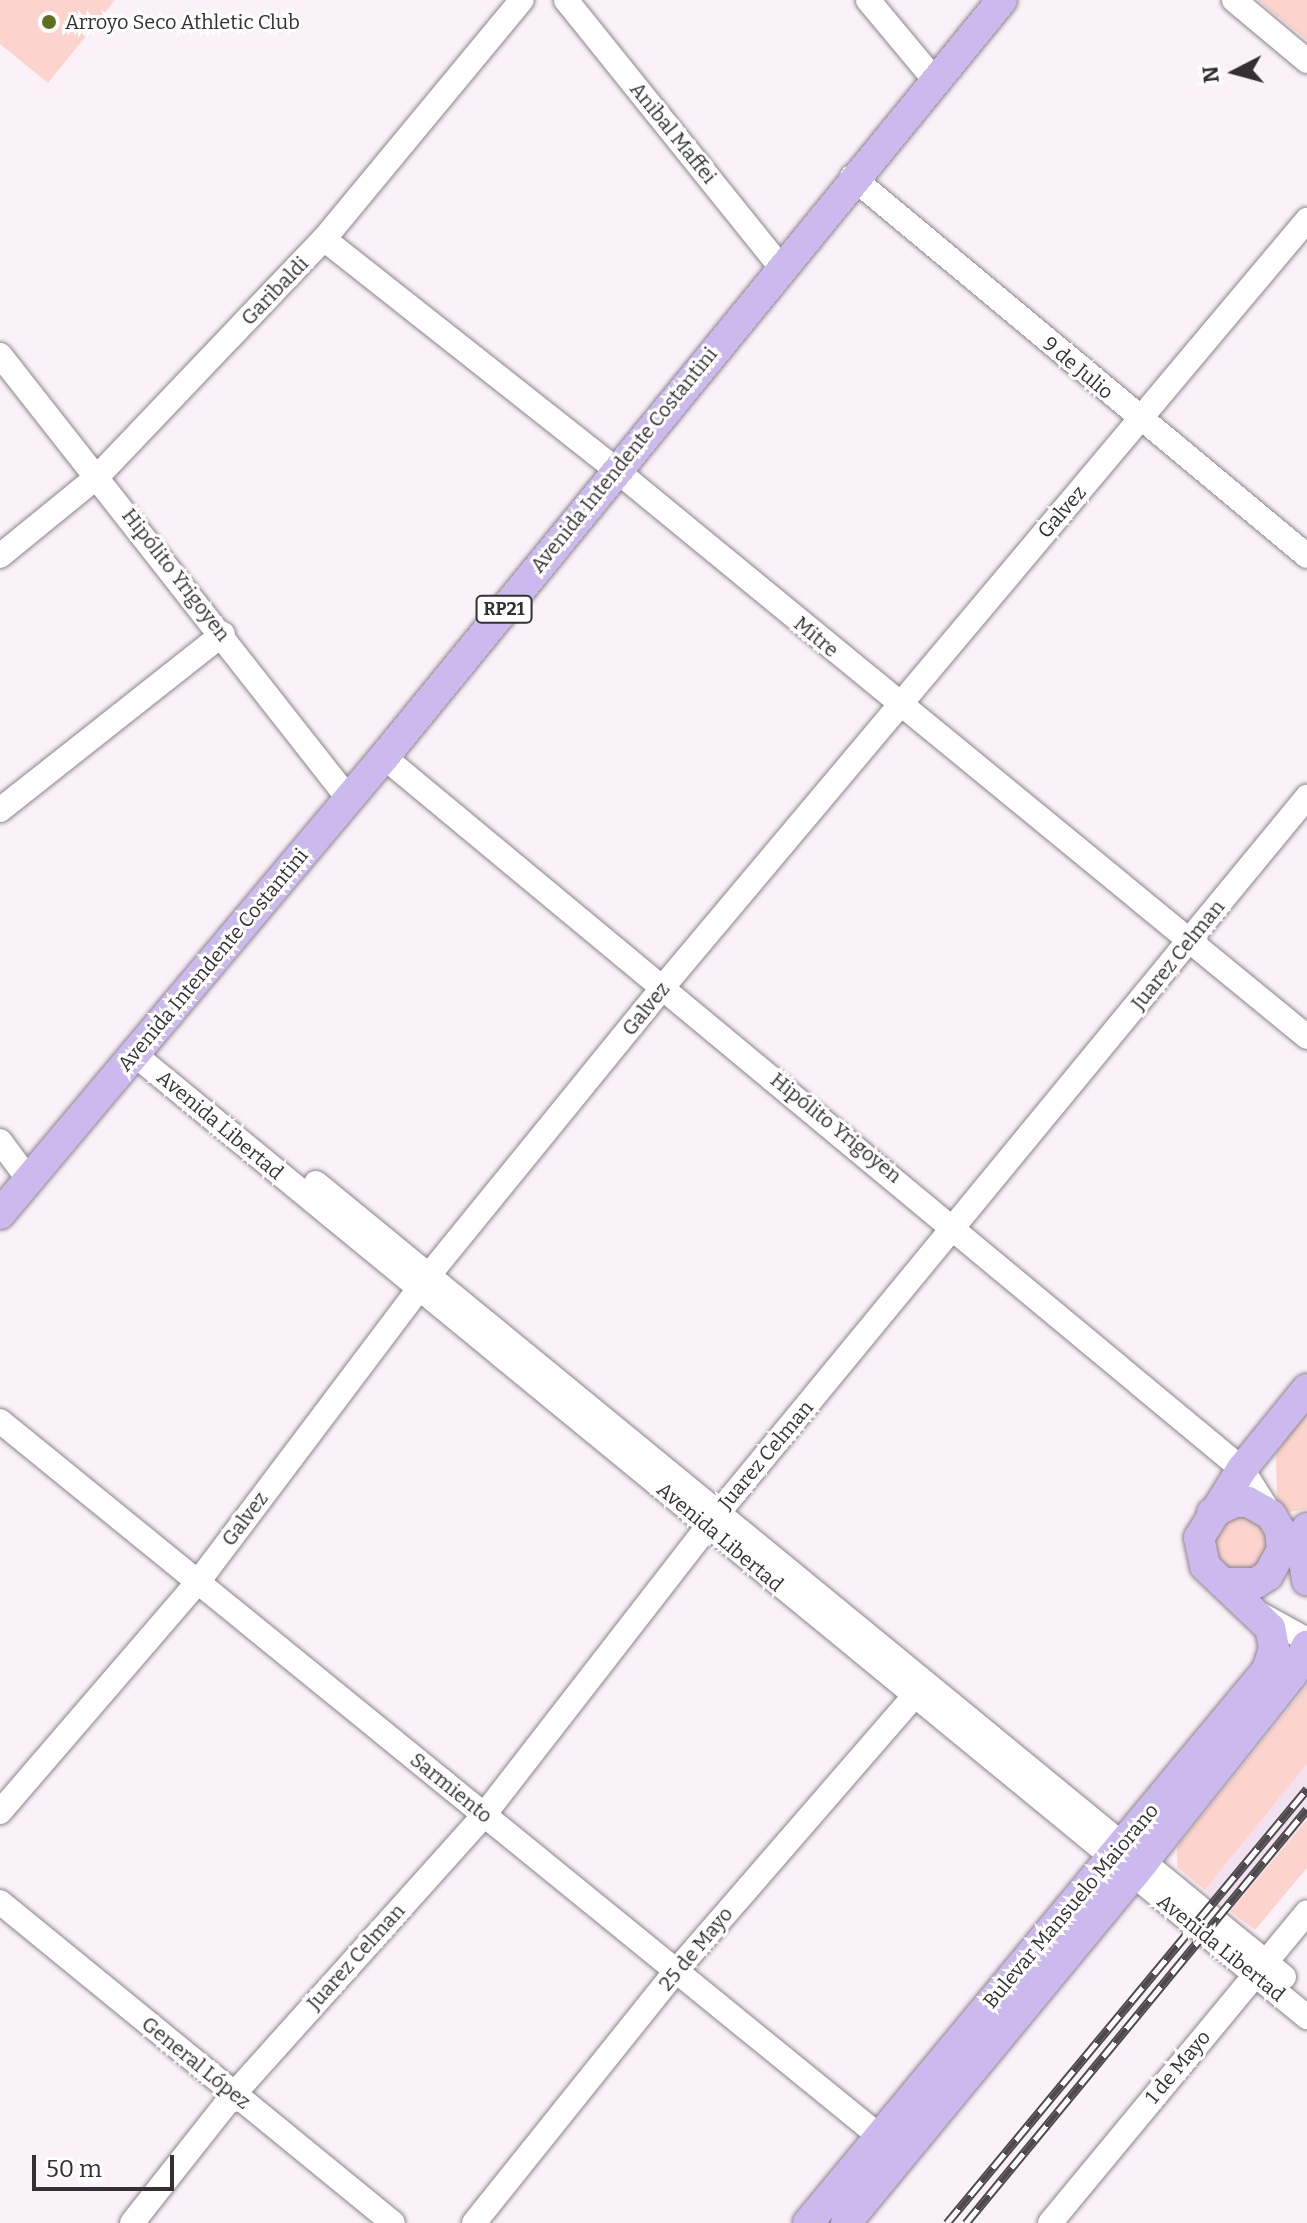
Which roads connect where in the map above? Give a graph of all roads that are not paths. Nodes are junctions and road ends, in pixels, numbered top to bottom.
1 (522, 0) edge
2 (868, 0) edge
3 (1002, 0) edge
4 (1234, 0) edge
5 (573, 3) edge
6 (1307, 61) edge
7 (933, 78) junction
8 (852, 177) junction
9 (1307, 220) edge
10 (324, 239) junction
11 (781, 267) junction
12 (0, 355) edge
13 (1140, 420) junction
14 (616, 470) junction
15 (97, 477) junction
16 (0, 556) edge
17 (1307, 556) edge
18 (223, 634) junction
19 (898, 704) junction
20 (384, 757) junction
21 (1307, 797) edge
22 (348, 798) junction
23 (0, 810) edge
24 (1191, 940) junction
25 (663, 987) junction
26 (1307, 1037) edge
27 (139, 1048) junction
28 (0, 1141) edge
29 (29, 1180) junction
30 (0, 1214) edge
31 (955, 1226) junction
32 (424, 1282) junction
33 (1307, 1389) edge
34 (0, 1421) edge
35 (1242, 1469) junction
36 (1212, 1513) junction
37 (1271, 1515) junction
38 (713, 1520) junction
39 (1307, 1520) edge
40 (1290, 1541) edge
41 (198, 1582) junction
42 (1227, 1583) junction
43 (1307, 1583) edge
44 (1256, 1612) junction
45 (1307, 1640) edge
46 (1307, 1646) edge
47 (919, 1689) junction
48 (0, 1812) edge
49 (484, 1815) junction
50 (1127, 1860) junction
51 (0, 1902) edge
52 (1307, 1912) edge
53 (1260, 1968) junction
54 (676, 1971) junction
55 (1307, 1996) edge
56 (1307, 2017) edge
57 (234, 2094) junction
58 (891, 2146) junction
59 (132, 2223) edge
60 (393, 2223) edge
61 (474, 2223) edge
62 (808, 2223) edge
63 (846, 2223) edge
64 (1050, 2223) edge

1 - 10 street, Garibaldi
2 - 7 street
3 - 7 main road, Avenida Intendente Costantini / RP21
4 - 6 street
5 - 11 street, Anibal Maffei
7 - 8 main road, Avenida Intendente Costantini / RP21
8 - 11 main road, Avenida Intendente Costantini / RP21
8 - 13 street, 9 de Julio
9 - 13 street, Galvez
10 - 14 street, Mitre
10 - 15 street, Garibaldi
11 - 14 main road, Avenida Intendente Costantini / RP21
12 - 15 street, Hipólito Yrigoyen
13 - 17 street, 9 de Julio
13 - 19 street, Galvez
14 - 19 street, Mitre
14 - 20 main road, Avenida Intendente Costantini / RP21
15 - 16 street, Garibaldi
15 - 18 street, Hipólito Yrigoyen
18 - 22 street, Hipólito Yrigoyen
18 - 23 street
19 - 24 street, Mitre
19 - 25 street, Galvez
20 - 22 main road, Avenida Intendente Costantini / RP21
20 - 25 street, Hipólito Yrigoyen
21 - 24 street, Juarez Celman
22 - 27 main road, Avenida Intendente Costantini / RP21
24 - 26 street, Mitre
24 - 31 street, Juarez Celman
25 - 31 street, Hipólito Yrigoyen
25 - 32 street, Galvez
27 - 29 main road, Avenida Intendente Costantini / RP21
27 - 32 street, Avenida Libertad
28 - 29 street
29 - 30 main road, Avenida Intendente Costantini / RP21
31 - 35 street, Hipólito Yrigoyen
31 - 38 street, Juarez Celman
32 - 38 street, Avenida Libertad
32 - 41 street, Galvez
33 - 35 main road, Bulevar Mansuelo Maiorano
34 - 41 street, Sarmiento
35 - 36 main road, Bulevar Mansuelo Maiorano
35 - 37 street, Hipólito Yrigoyen
36 - 37 main road
36 - 42 main road, Bulevar Mansuelo Maiorano
37 - 40 main road
38 - 47 street, Avenida Libertad
38 - 49 street, Juarez Celman
39 - 40 main road
40 - 42 main road
40 - 43 main road
41 - 48 street, Galvez
41 - 49 street, Sarmiento
42 - 44 main road, Bulevar Mansuelo Maiorano
44 - 45 street
44 - 50 main road, Bulevar Mansuelo Maiorano
46 - 50 main road, Bulevar Mansuelo Maiorano
47 - 50 street, Avenida Libertad
47 - 54 street, 25 de Mayo
49 - 54 street, Sarmiento
49 - 57 street, Juarez Celman
50 - 53 street, Avenida Libertad
50 - 58 main road, Bulevar Mansuelo Maiorano
51 - 57 street, General López
52 - 53 street, 1 de Mayo
53 - 55 street, Avenida Libertad
53 - 56 street, Avenida Libertad
53 - 64 street, 1 de Mayo
54 - 58 street, Sarmiento
54 - 61 street, 25 de Mayo
57 - 59 street, Juarez Celman
57 - 60 street, General López
58 - 62 main road, Bulevar Mansuelo Maiorano
58 - 63 main road, Bulevar Mansuelo Maiorano

